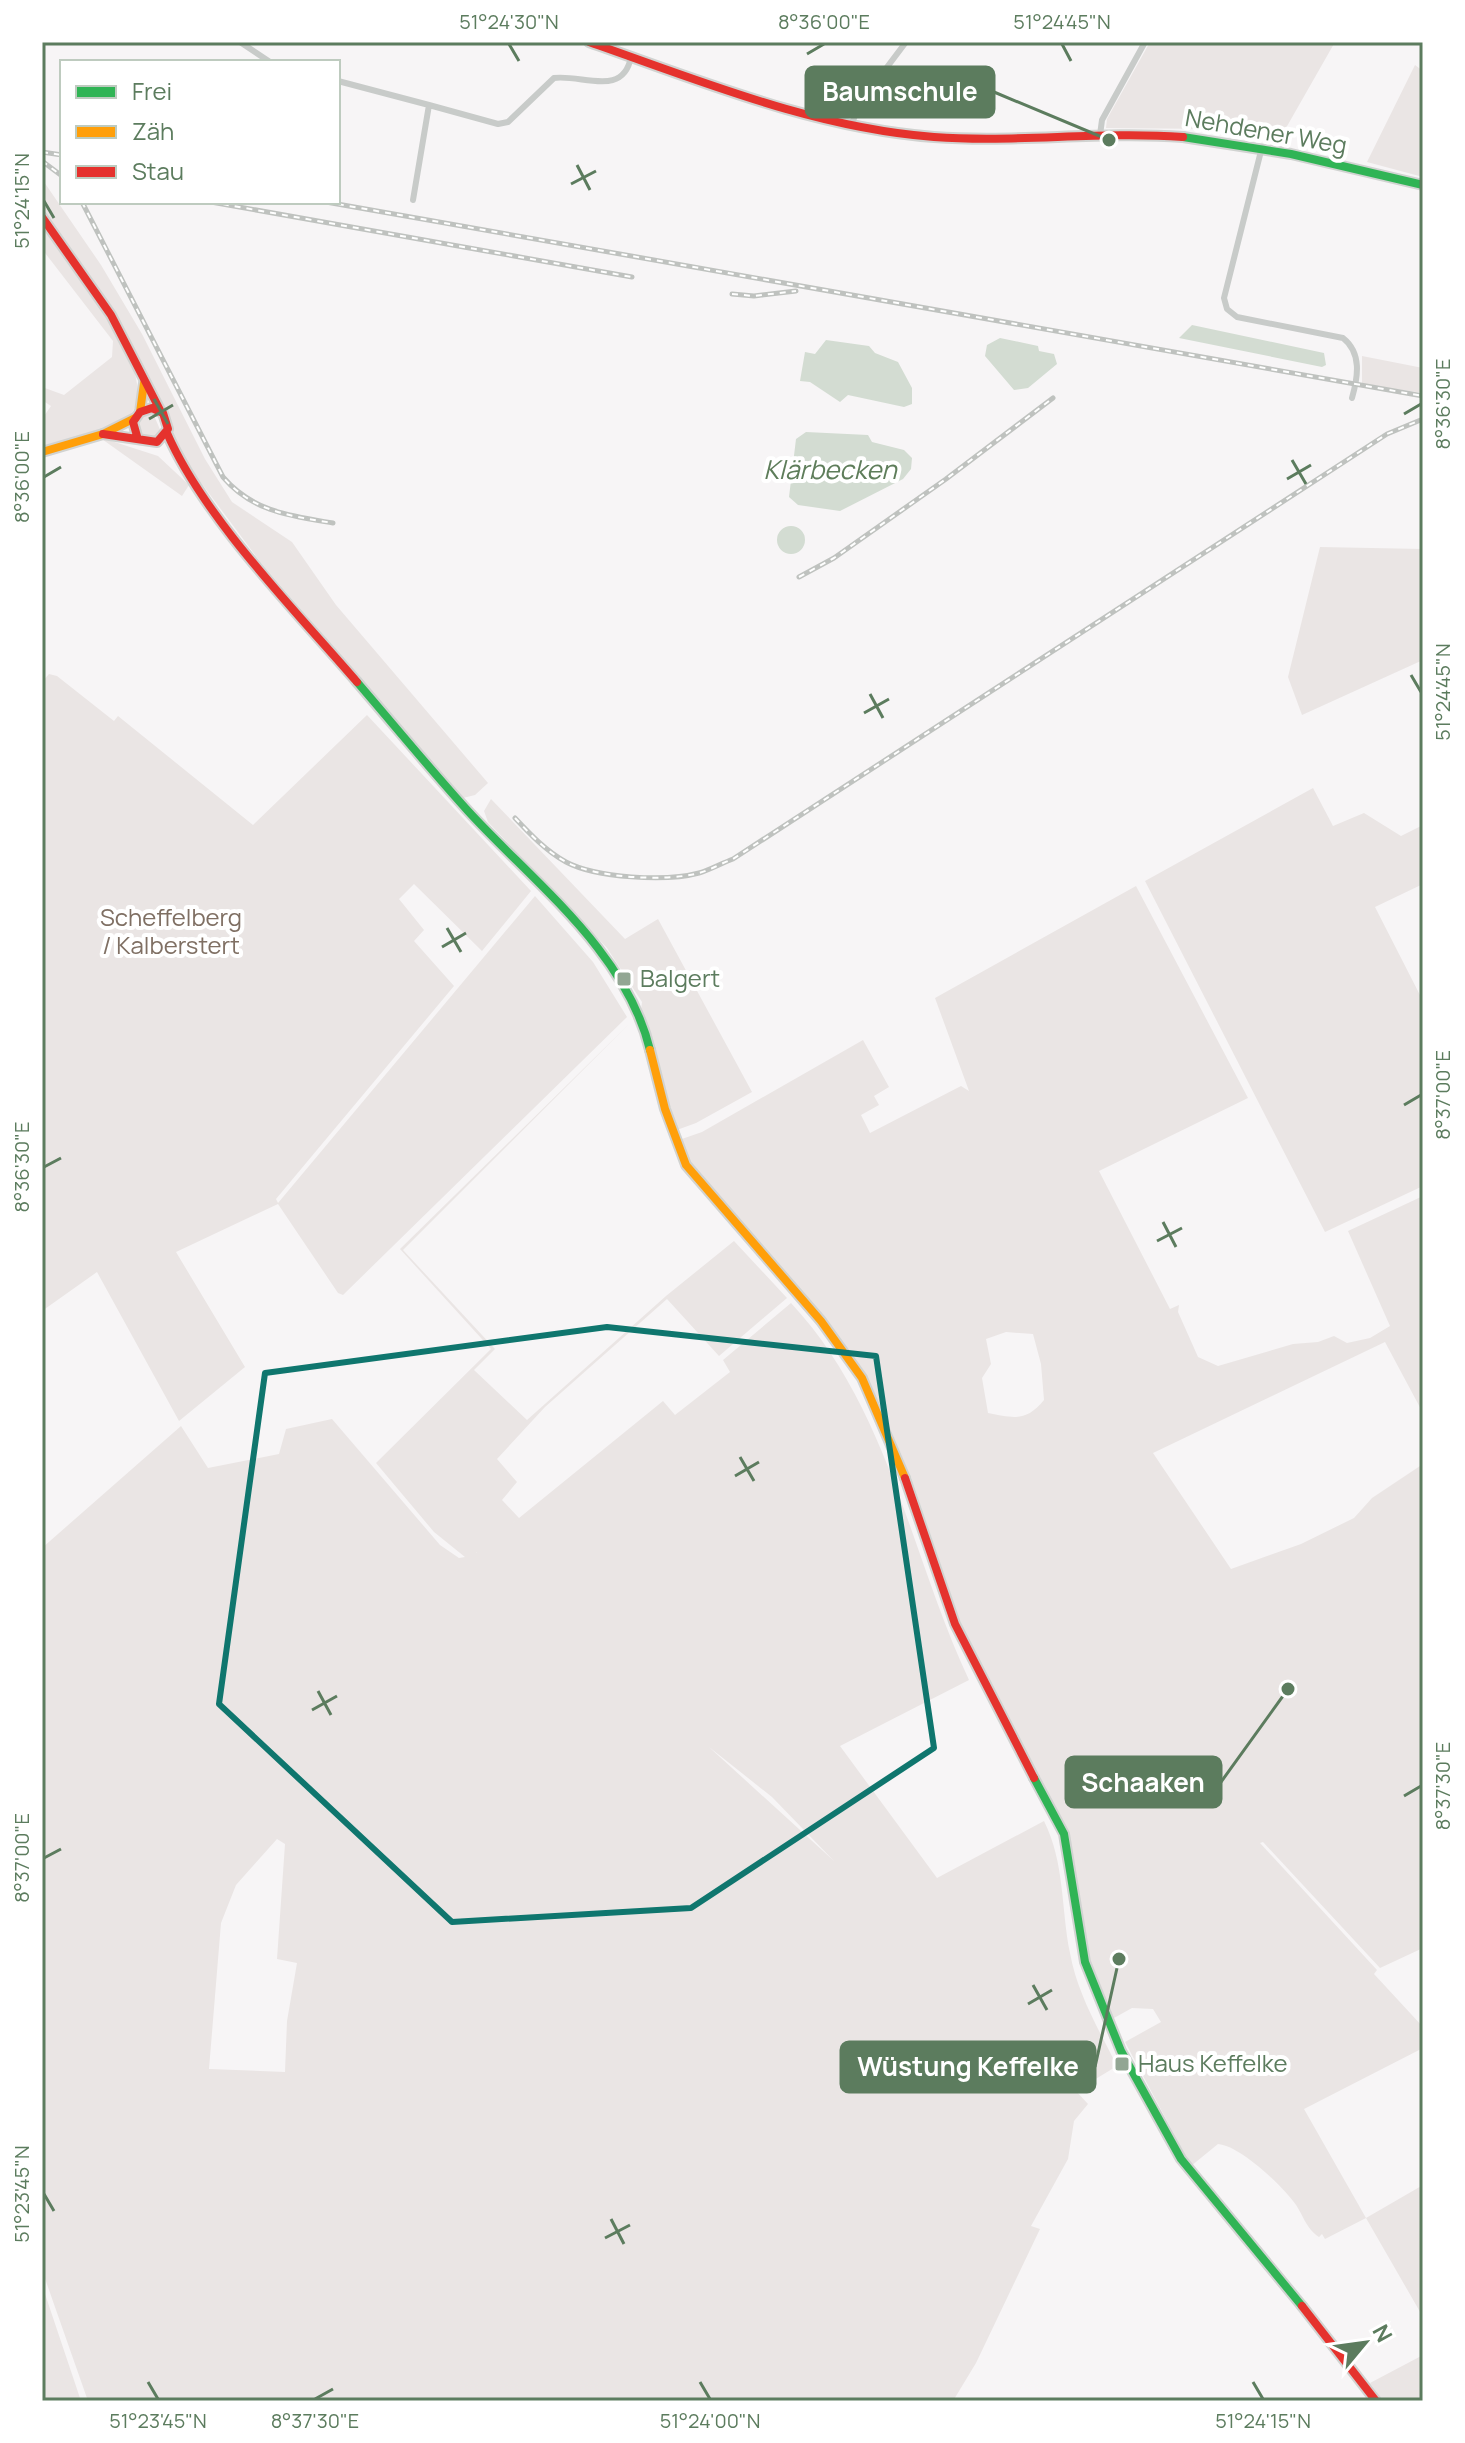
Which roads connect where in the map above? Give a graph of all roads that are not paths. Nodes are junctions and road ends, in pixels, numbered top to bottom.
1 (240, 42) edge
2 (589, 42) edge
3 (906, 42) edge
4 (1145, 42) edge
5 (631, 57) junction
6 (267, 60) edge
7 (340, 82) edge
8 (429, 105) junction
9 (851, 126) junction
10 (1100, 135) junction
11 (1262, 147) junction
12 (1423, 185) edge
13 (413, 200) dead end
14 (42, 217) edge
15 (144, 383) junction
16 (1352, 398) dead end
17 (160, 410) junction
18 (137, 415) junction
19 (167, 433) junction
20 (103, 434) junction
21 (137, 436) junction
22 (151, 443) junction
23 (42, 452) edge
24 (181, 465) junction
25 (1376, 2401) edge

1 - 6 street
2 - 5 main road, Nehdener Weg
3 - 9 street
4 - 10 street
5 - 8 street
5 - 9 main road, Nehdener Weg
7 - 8 street
8 - 13 street
9 - 10 main road, Nehdener Weg
10 - 11 main road, Nehdener Weg
11 - 12 main road, Nehdener Weg
11 - 16 street
14 - 15 main road
15 - 17 main road
15 - 18 main road
17 - 18 main road
17 - 19 main road
18 - 20 main road
18 - 21 main road
19 - 22 main road
19 - 24 main road
20 - 21 main road
20 - 23 main road
21 - 22 main road
22 - 24 main road
24 - 25 main road

